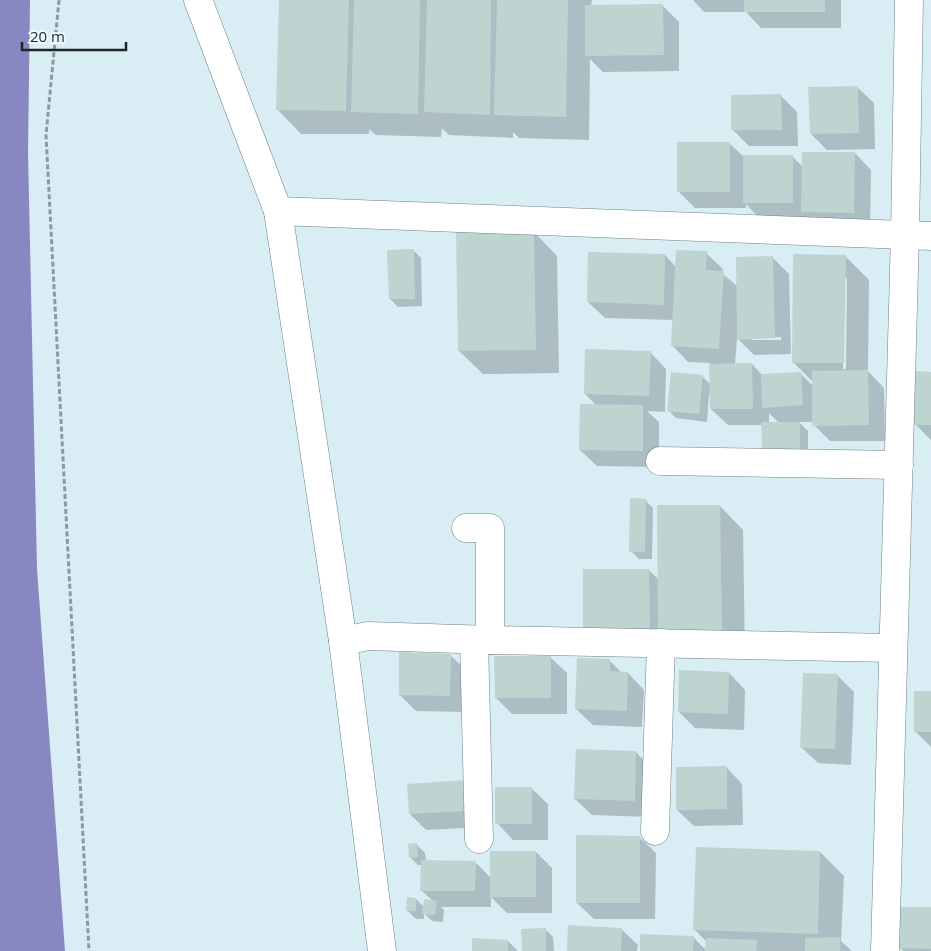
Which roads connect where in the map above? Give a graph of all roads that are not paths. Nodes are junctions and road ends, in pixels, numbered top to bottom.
1 (198, 0) edge
2 (909, 0) edge
3 (278, 211) junction
4 (918, 235) edge
5 (660, 461) dead end
6 (899, 464) junction
7 (466, 528) dead end
8 (482, 640) junction
9 (343, 641) junction
10 (661, 643) junction
11 (893, 648) junction
12 (655, 831) dead end
13 (479, 839) dead end
14 (382, 951) edge
15 (884, 951) edge

1 - 3 street
2 - 4 street
3 - 4 street
3 - 9 street
4 - 6 street
5 - 6 street
6 - 11 street
7 - 8 street
8 - 9 street
8 - 10 street
8 - 13 street
9 - 14 street
10 - 11 street
10 - 12 street
11 - 15 street

